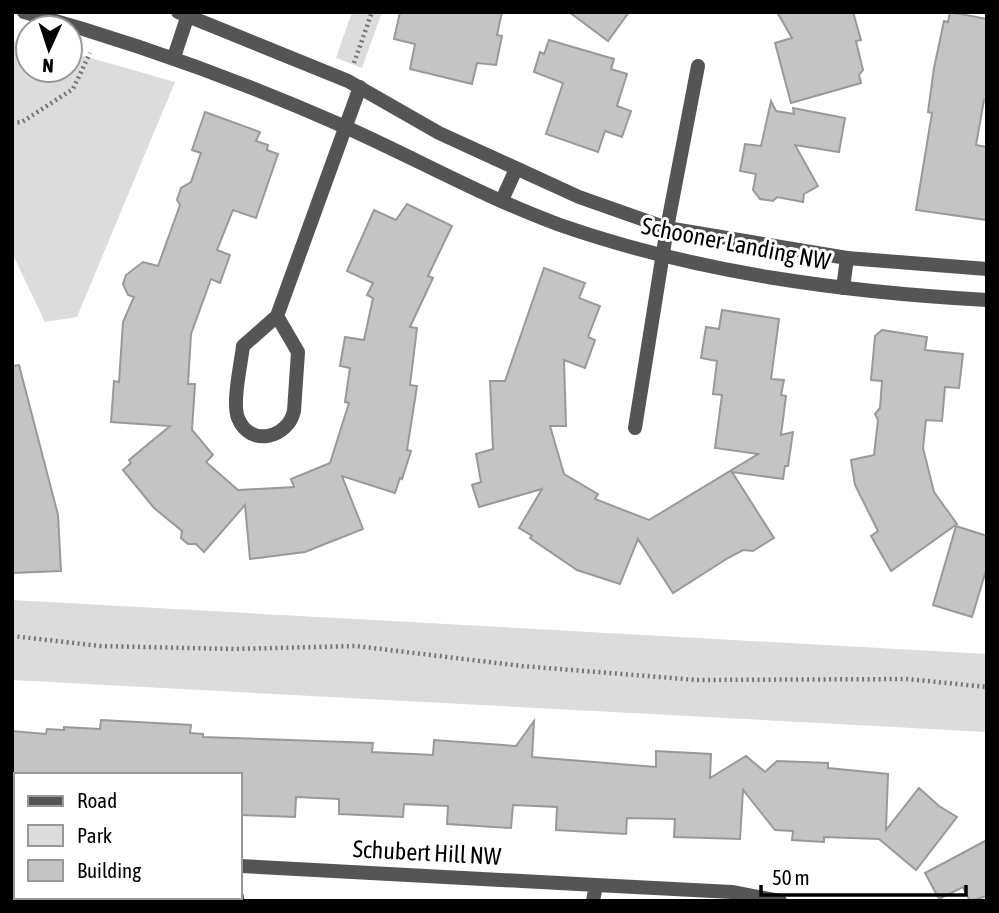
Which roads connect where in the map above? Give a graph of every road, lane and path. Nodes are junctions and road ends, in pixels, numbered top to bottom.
1 (24, 12) edge
2 (372, 12) edge
3 (183, 14) edge
4 (97, 32) junction
5 (174, 57) junction
6 (698, 66) dead end
7 (354, 84) junction
8 (12, 123) edge
9 (345, 127) junction
10 (516, 169) junction
11 (502, 200) junction
12 (667, 228) junction
13 (663, 257) junction
14 (847, 258) junction
15 (987, 269) edge
16 (844, 288) junction
17 (987, 300) edge
18 (276, 316) junction
19 (635, 428) dead end
20 (12, 636) edge
21 (987, 687) edge
22 (242, 866) edge
23 (596, 885) junction
24 (593, 901) edge
25 (780, 901) edge

1 - 4 street, Schooner Landing NW
2 - 7 path
3 - 5 street, Schooner Landing NW
3 - 7 street, Schooner Landing NW
4 - 5 street, Schooner Landing NW
4 - 8 path
5 - 9 street, Schooner Landing NW
6 - 12 street
7 - 9 street
7 - 10 street, Schooner Landing NW
9 - 11 street, Schooner Landing NW
9 - 18 street
10 - 11 street
10 - 12 street, Schooner Landing NW
11 - 13 street, Schooner Landing NW
12 - 13 street
12 - 14 street, Schooner Landing NW
13 - 16 street, Schooner Landing NW
13 - 19 street
14 - 15 street, Schooner Landing NW
14 - 16 street, Schooner Landing NW
16 - 17 street, Schooner Landing NW
18 - 18 street
20 - 21 path
22 - 23 street, Schubert Hill NW
23 - 24 street
23 - 25 street, Schubert Hill NW

